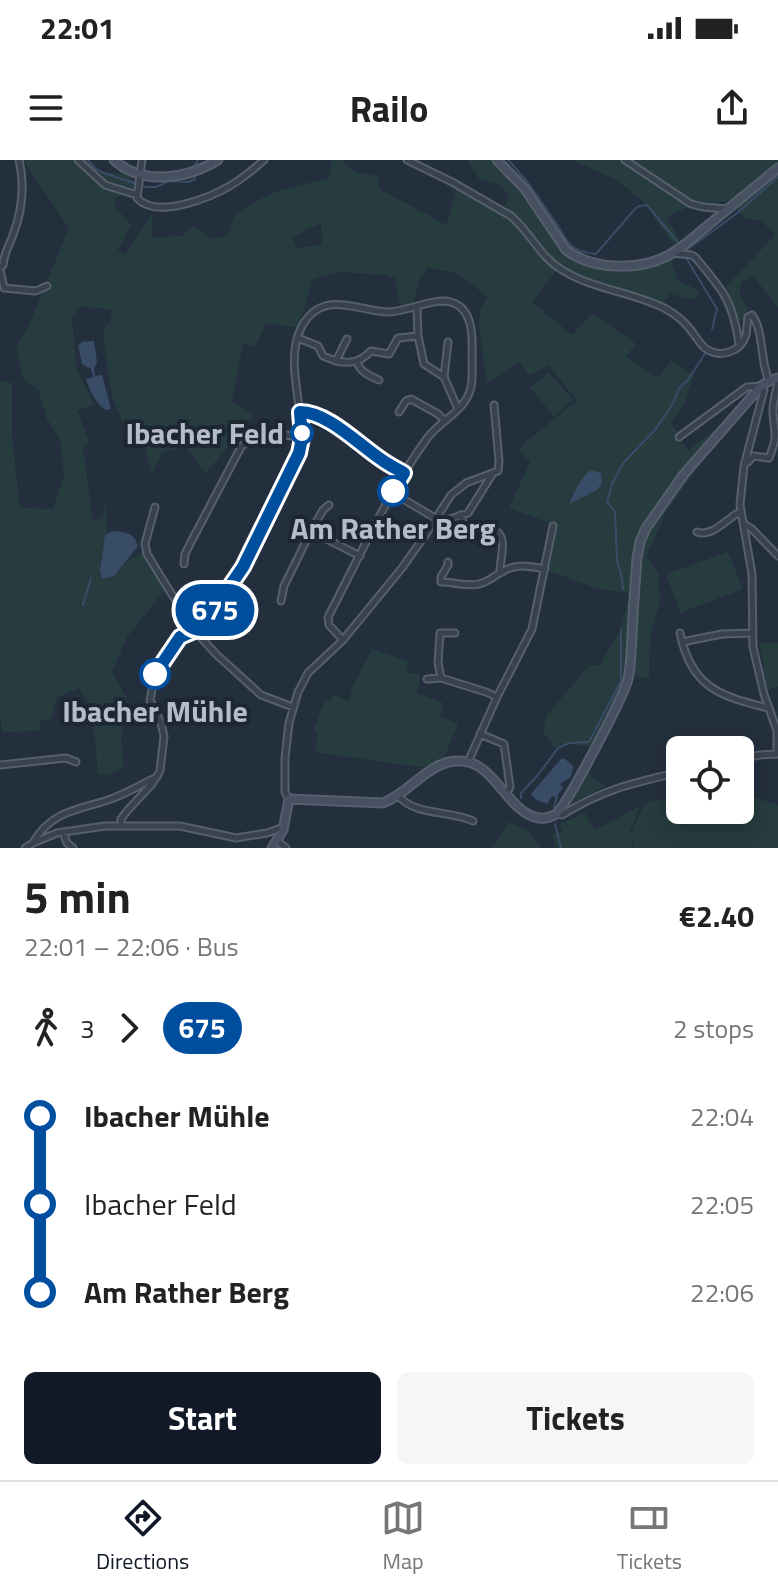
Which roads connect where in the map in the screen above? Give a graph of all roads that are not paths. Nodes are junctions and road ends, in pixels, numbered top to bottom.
1 (19, 160) edge
2 (78, 160) edge
3 (114, 160) edge
4 (142, 160) edge
5 (218, 160) edge
6 (264, 160) edge
7 (407, 160) edge
8 (497, 160) edge
9 (625, 160) edge
10 (778, 168) edge
11 (138, 185) junction
12 (728, 209) junction
13 (671, 254) junction
14 (0, 269) edge
15 (47, 286) dead end
16 (417, 308) junction
17 (418, 336) junction
18 (298, 338) junction
19 (347, 339) dead end
20 (448, 342) dead end
21 (740, 345) junction
22 (336, 361) junction
23 (357, 362) junction
24 (444, 377) junction
25 (379, 380) dead end
26 (775, 380) edge
27 (761, 386) junction
28 (494, 405) dead end
29 (458, 410) junction
30 (300, 412) junction
31 (399, 412) dead end
32 (445, 421) junction
33 (679, 437) dead end
34 (302, 438) junction
35 (777, 441) edge
36 (745, 465) junction
37 (404, 473) junction
38 (493, 473) junction
39 (393, 493) junction
40 (329, 505) dead end
41 (155, 507) dead end
42 (741, 513) junction
43 (460, 515) junction
44 (435, 518) junction
45 (743, 524) junction
46 (432, 525) junction
47 (553, 526) dead end
48 (311, 531) junction
49 (697, 532) dead end
50 (360, 556) junction
51 (778, 556) edge
52 (448, 562) dead end
53 (184, 564) dead end
54 (545, 569) junction
55 (500, 573) junction
56 (281, 601) dead end
57 (194, 630) junction
58 (455, 633) dead end
59 (680, 633) dead end
60 (752, 633) junction
61 (343, 640) junction
62 (682, 642) junction
63 (441, 678) junction
64 (427, 679) dead end
65 (497, 697) junction
66 (293, 707) junction
67 (768, 708) junction
68 (480, 734) junction
69 (777, 754) edge
70 (754, 756) edge
71 (76, 762) dead end
72 (468, 762) junction
73 (0, 765) edge
74 (666, 775) edge
75 (158, 776) junction
76 (506, 794) junction
77 (398, 795) junction
78 (289, 799) junction
79 (555, 814) junction
80 (473, 821) dead end
81 (121, 826) junction
82 (284, 827) junction
83 (63, 832) junction
84 (33, 843) junction
85 (274, 845) edge
86 (25, 848) edge
87 (73, 848) edge
88 (286, 848) edge

1 - 14 street
2 - 11 street
3 - 11 main road
4 - 11 street
5 - 11 main road
6 - 11 street
7 - 21 street
8 - 13 main road
9 - 12 street
10 - 12 main road
12 - 13 main road
13 - 21 street
14 - 15 street
16 - 17 street
16 - 18 street
16 - 29 street
17 - 23 street
17 - 24 street
18 - 22 street
18 - 30 street
19 - 22 street
20 - 24 street
21 - 26 street
22 - 23 street
23 - 25 street
24 - 29 street
26 - 27 main road
26 - 35 street
27 - 33 street
27 - 36 street
27 - 79 main road
28 - 38 street
29 - 32 street
30 - 34 street
30 - 37 street
31 - 32 street
32 - 37 street
34 - 53 street
34 - 57 street
35 - 36 street
36 - 42 street
37 - 39 street
38 - 43 street
38 - 44 street
39 - 44 street
39 - 50 street
40 - 48 street
41 - 57 street
42 - 45 street
42 - 49 street
43 - 46 street
43 - 55 street
44 - 46 street
45 - 51 street
45 - 60 street
46 - 61 street
47 - 54 street
48 - 50 street
48 - 56 street
50 - 61 street
52 - 55 street
54 - 55 street
54 - 65 street
57 - 66 street
57 - 75 street
58 - 63 street
59 - 62 street
60 - 62 street
60 - 67 street
61 - 66 street
62 - 67 street
63 - 64 street
63 - 65 street
65 - 68 street
66 - 78 street
67 - 69 street
68 - 72 street
68 - 76 street
69 - 70 street
71 - 73 street
72 - 76 main road
72 - 77 main road
74 - 79 street
75 - 81 street
75 - 84 street
76 - 79 main road
77 - 78 main road
77 - 80 street
78 - 82 main road
81 - 82 street
81 - 83 street
82 - 85 main road
83 - 84 street
83 - 87 street
84 - 86 street
85 - 88 street

